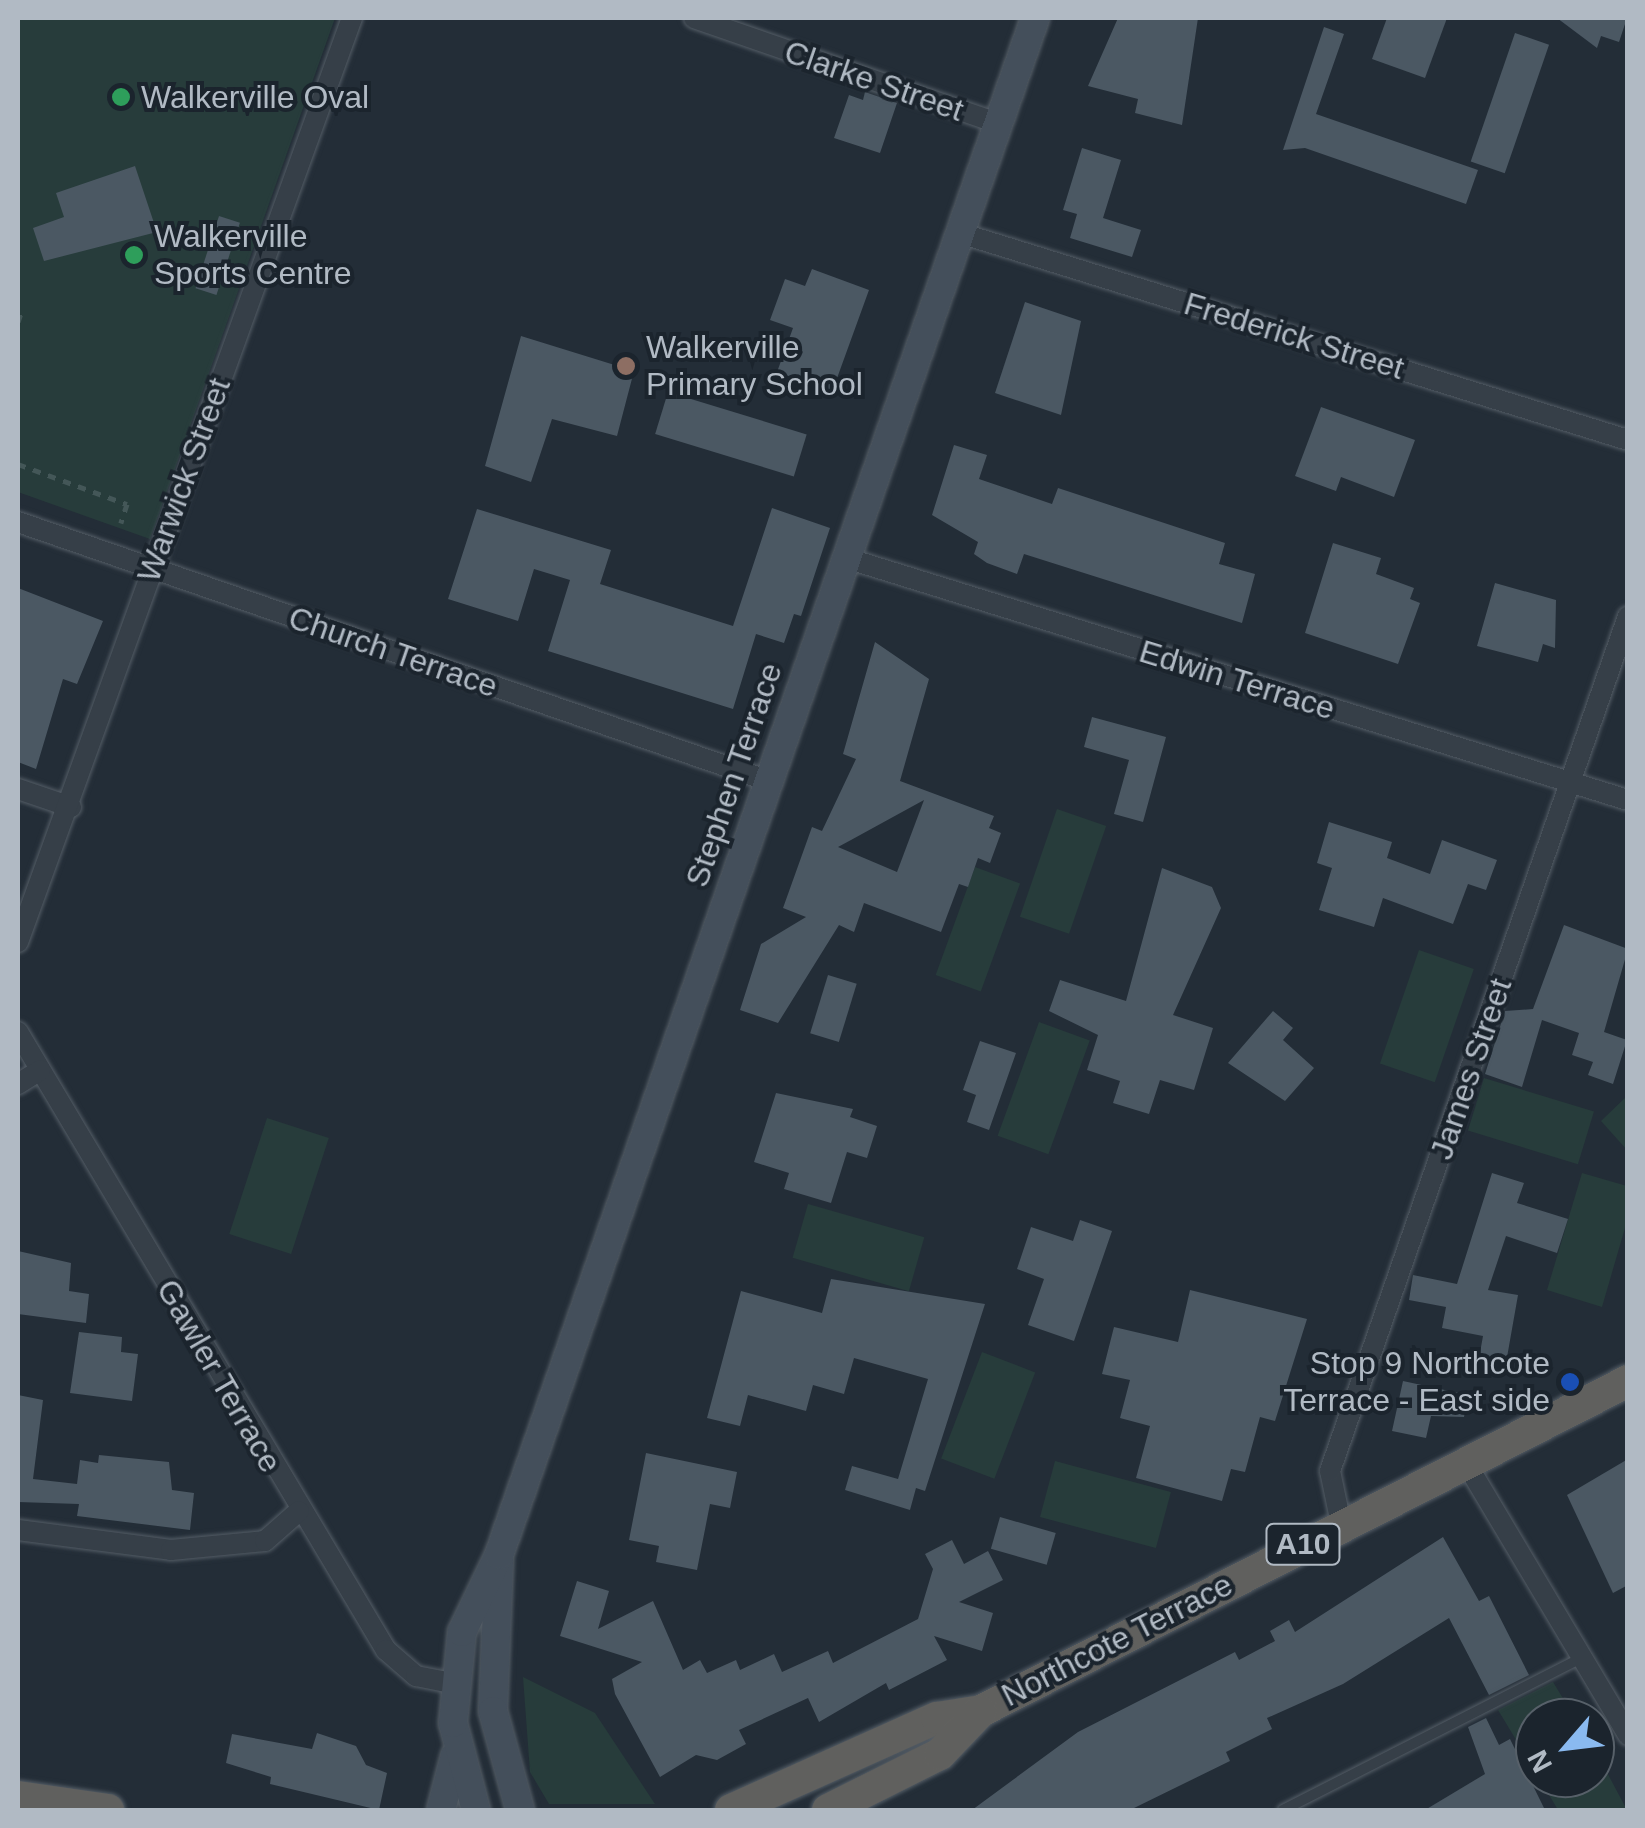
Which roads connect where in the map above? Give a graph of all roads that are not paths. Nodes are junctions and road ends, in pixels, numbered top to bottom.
1 (352, 18) edge
2 (694, 18) edge
3 (1035, 18) edge
4 (998, 123) junction
5 (960, 232) junction
6 (1628, 440) edge
7 (18, 522) edge
8 (846, 558) junction
9 (151, 569) junction
10 (1628, 616) edge
11 (769, 781) junction
12 (1571, 784) junction
13 (18, 789) edge
14 (1628, 800) edge
15 (71, 808) junction
16 (18, 942) edge
17 (18, 1032) edge
18 (40, 1070) junction
19 (18, 1084) edge
20 (1628, 1381) edge
21 (1466, 1463) junction
22 (299, 1511) junction
23 (1341, 1524) junction
24 (18, 1530) edge
25 (499, 1554) junction
26 (1581, 1658) junction
27 (452, 1682) junction
28 (981, 1710) junction
29 (1628, 1735) edge
30 (456, 1749) junction
31 (18, 1798) edge
32 (108, 1810) edge
33 (441, 1810) edge
34 (476, 1810) edge
35 (520, 1810) edge
36 (731, 1810) edge
37 (828, 1810) edge
38 (1283, 1810) edge

1 - 9 street, Warwick Street
2 - 4 street, Clarke Street
3 - 4 main road, Stephen Terrace
4 - 5 main road, Stephen Terrace
5 - 6 street, Frederick Street
5 - 8 main road, Stephen Terrace
7 - 9 street, Church Terrace
8 - 11 main road, Stephen Terrace
8 - 12 street, Edwin Terrace
9 - 11 street, Church Terrace
9 - 15 street, Warwick Street
10 - 12 street, James Street
11 - 25 main road, Stephen Terrace
12 - 14 street, Edwin Terrace
12 - 23 street, James Street
13 - 15 street
15 - 16 street, Warwick Street
17 - 18 street, Gawler Terrace
18 - 19 street
18 - 22 street, Gawler Terrace
20 - 21 highway, Northcote Terrace / A10
21 - 23 highway, Northcote Terrace / A10
21 - 26 street
22 - 24 street
22 - 27 street, Gawler Terrace
23 - 28 highway, Northcote Terrace / A10
25 - 27 main road, Stephen Terrace
25 - 35 main road, Stephen Terrace
26 - 29 street
26 - 38 lane
27 - 30 main road, Stephen Terrace
28 - 36 highway, Northcote Terrace / A10
28 - 37 highway, Northcote Terrace / A10
30 - 33 main road
30 - 34 main road, Stephen Terrace
31 - 32 highway

